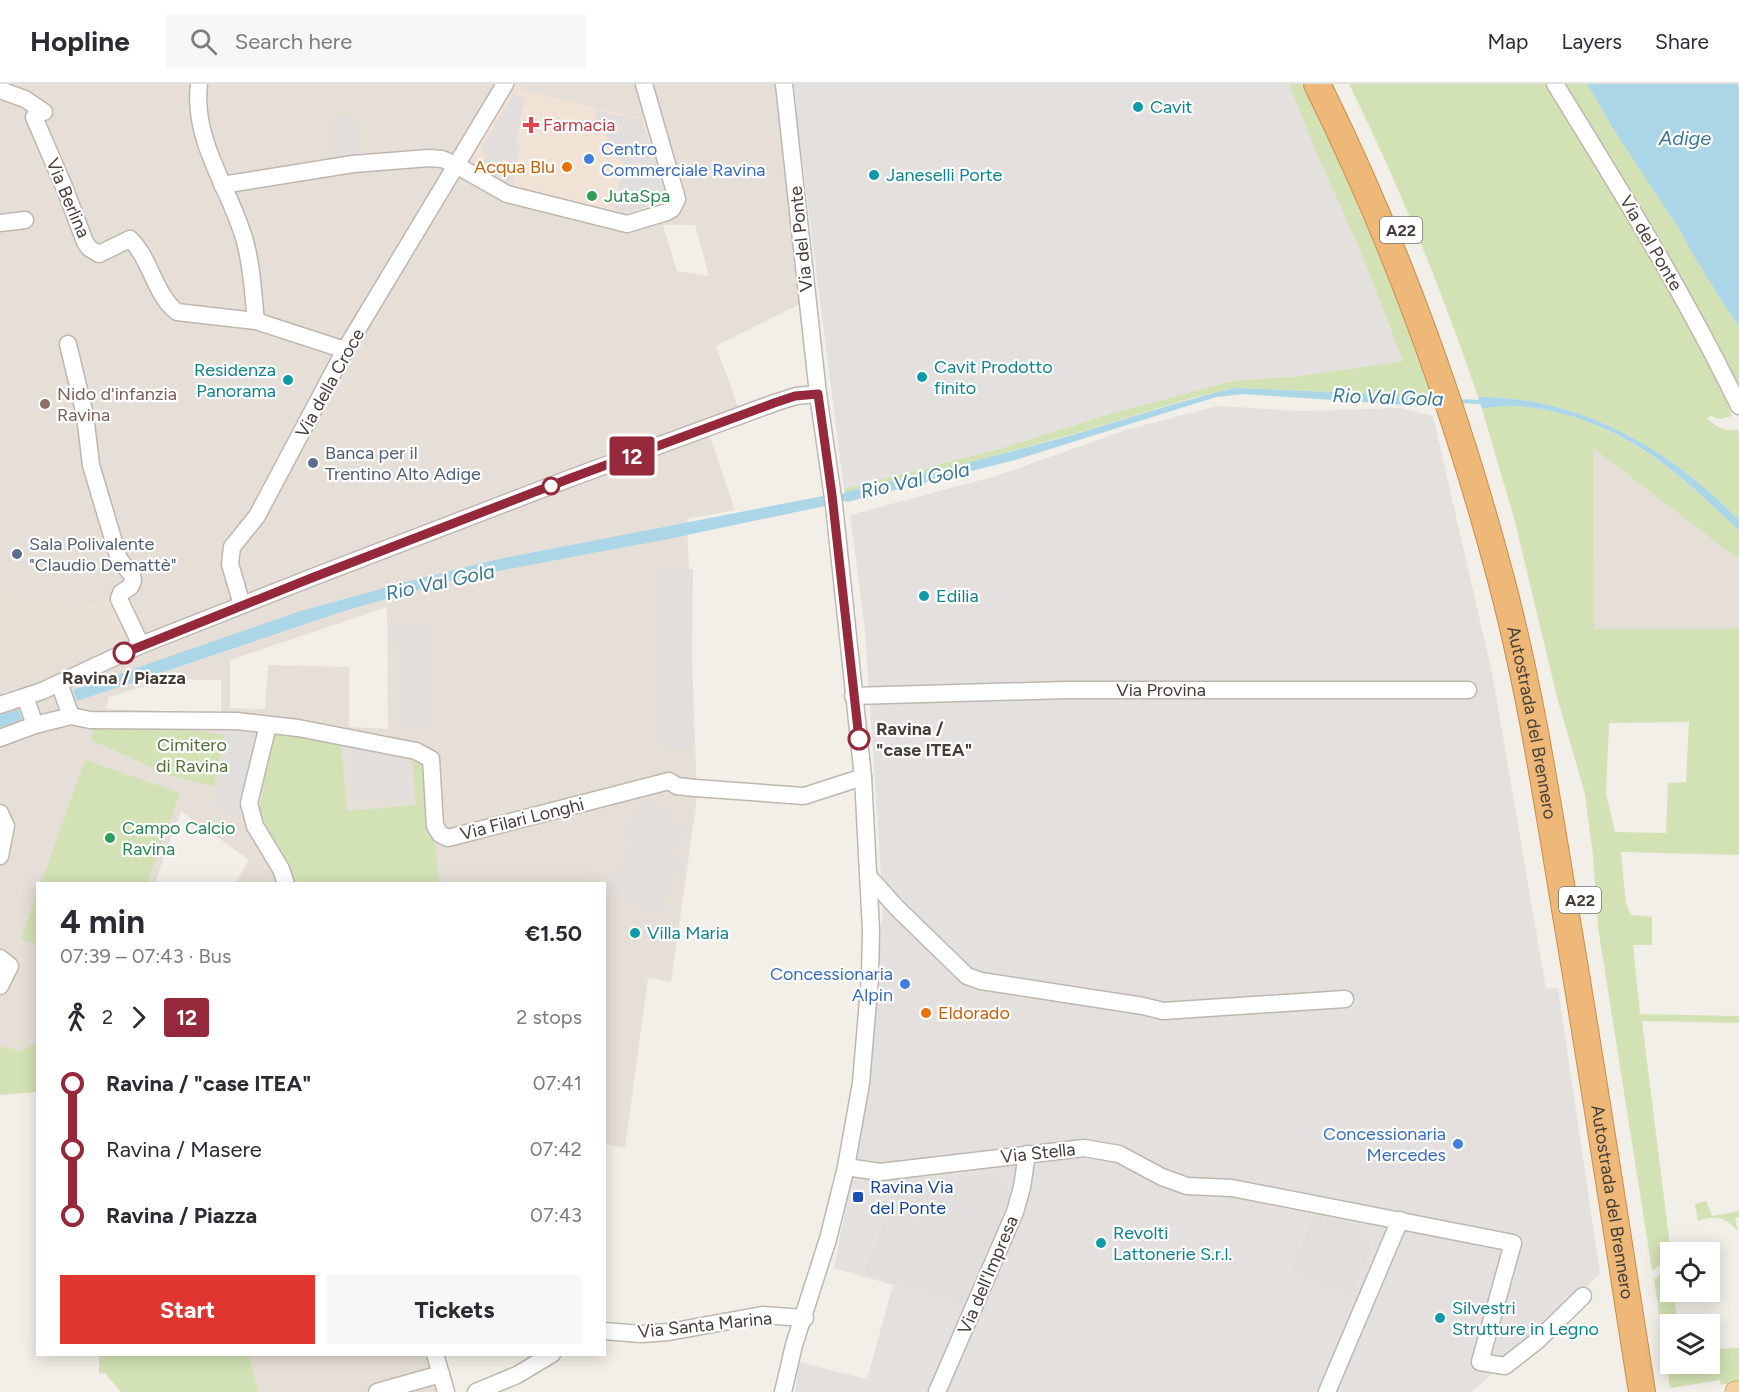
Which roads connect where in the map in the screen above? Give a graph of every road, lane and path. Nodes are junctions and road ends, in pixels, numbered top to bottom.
1 (505, 84) edge
2 (644, 84) edge
3 (784, 84) edge
4 (1317, 84) edge
5 (1335, 84) edge
6 (1555, 84) edge
7 (198, 89) edge
8 (0, 90) edge
9 (456, 165) junction
10 (222, 185) junction
11 (25, 220) dead end
12 (0, 223) edge
13 (256, 321) junction
14 (68, 344) dead end
15 (345, 350) junction
16 (1449, 380) junction
17 (818, 394) junction
18 (1739, 406) edge
19 (1462, 415) junction
20 (242, 605) junction
21 (141, 645) junction
22 (1468, 690) dead end
23 (853, 696) junction
24 (65, 699) junction
25 (0, 705) edge
26 (30, 711) junction
27 (268, 724) junction
28 (0, 738) edge
29 (863, 777) junction
30 (0, 813) edge
31 (0, 856) edge
32 (870, 878) junction
33 (285, 882) edge
34 (0, 958) edge
35 (0, 986) edge
36 (1345, 999) dead end
37 (1027, 1154) junction
38 (846, 1167) junction
39 (1400, 1220) junction
40 (1583, 1296) dead end
41 (805, 1318) junction
42 (606, 1331) edge
43 (436, 1356) edge
44 (549, 1356) edge
45 (441, 1374) junction
46 (376, 1392) edge
47 (446, 1392) edge
48 (476, 1392) edge
49 (783, 1392) edge
50 (937, 1392) edge
51 (1328, 1392) edge
52 (1642, 1392) edge
53 (1657, 1392) edge

1 - 9 street, Via della Croce
2 - 9 street
3 - 17 street, Via del Ponte
4 - 16 highway, Autostrada del Brennero / A22
5 - 16 highway, Autostrada del Brennero / A22
6 - 18 street, Via del Ponte
7 - 10 street
8 - 13 street, Via Berlina
9 - 10 street
9 - 15 street, Via della Croce
10 - 13 street
11 - 12 street
13 - 15 street, Via Berlina
14 - 21 street
15 - 20 street, Via della Croce
16 - 19 highway, Autostrada del Brennero / A22
17 - 20 street
17 - 23 street
19 - 52 highway, Autostrada del Brennero / A22
19 - 53 highway, Autostrada del Brennero / A22
20 - 21 street
21 - 24 street
22 - 23 street, Via Provina
23 - 29 street
24 - 26 street, Via Filari Longhi
24 - 26 street
24 - 27 street, Via Filari Longhi
25 - 26 street
26 - 28 street, Via Filari Longhi
27 - 29 street, Via Filari Longhi
27 - 33 street
29 - 32 street
30 - 31 street
32 - 36 street
32 - 38 street
34 - 35 street
37 - 38 street, Via Stella
37 - 39 street, Via Stella
37 - 50 street, Via dell'Impresa
38 - 41 street
39 - 40 street, Via Stella
39 - 51 street
41 - 42 street, Via Santa Marina
41 - 49 street
43 - 45 street
44 - 48 street
45 - 46 street
45 - 47 street

